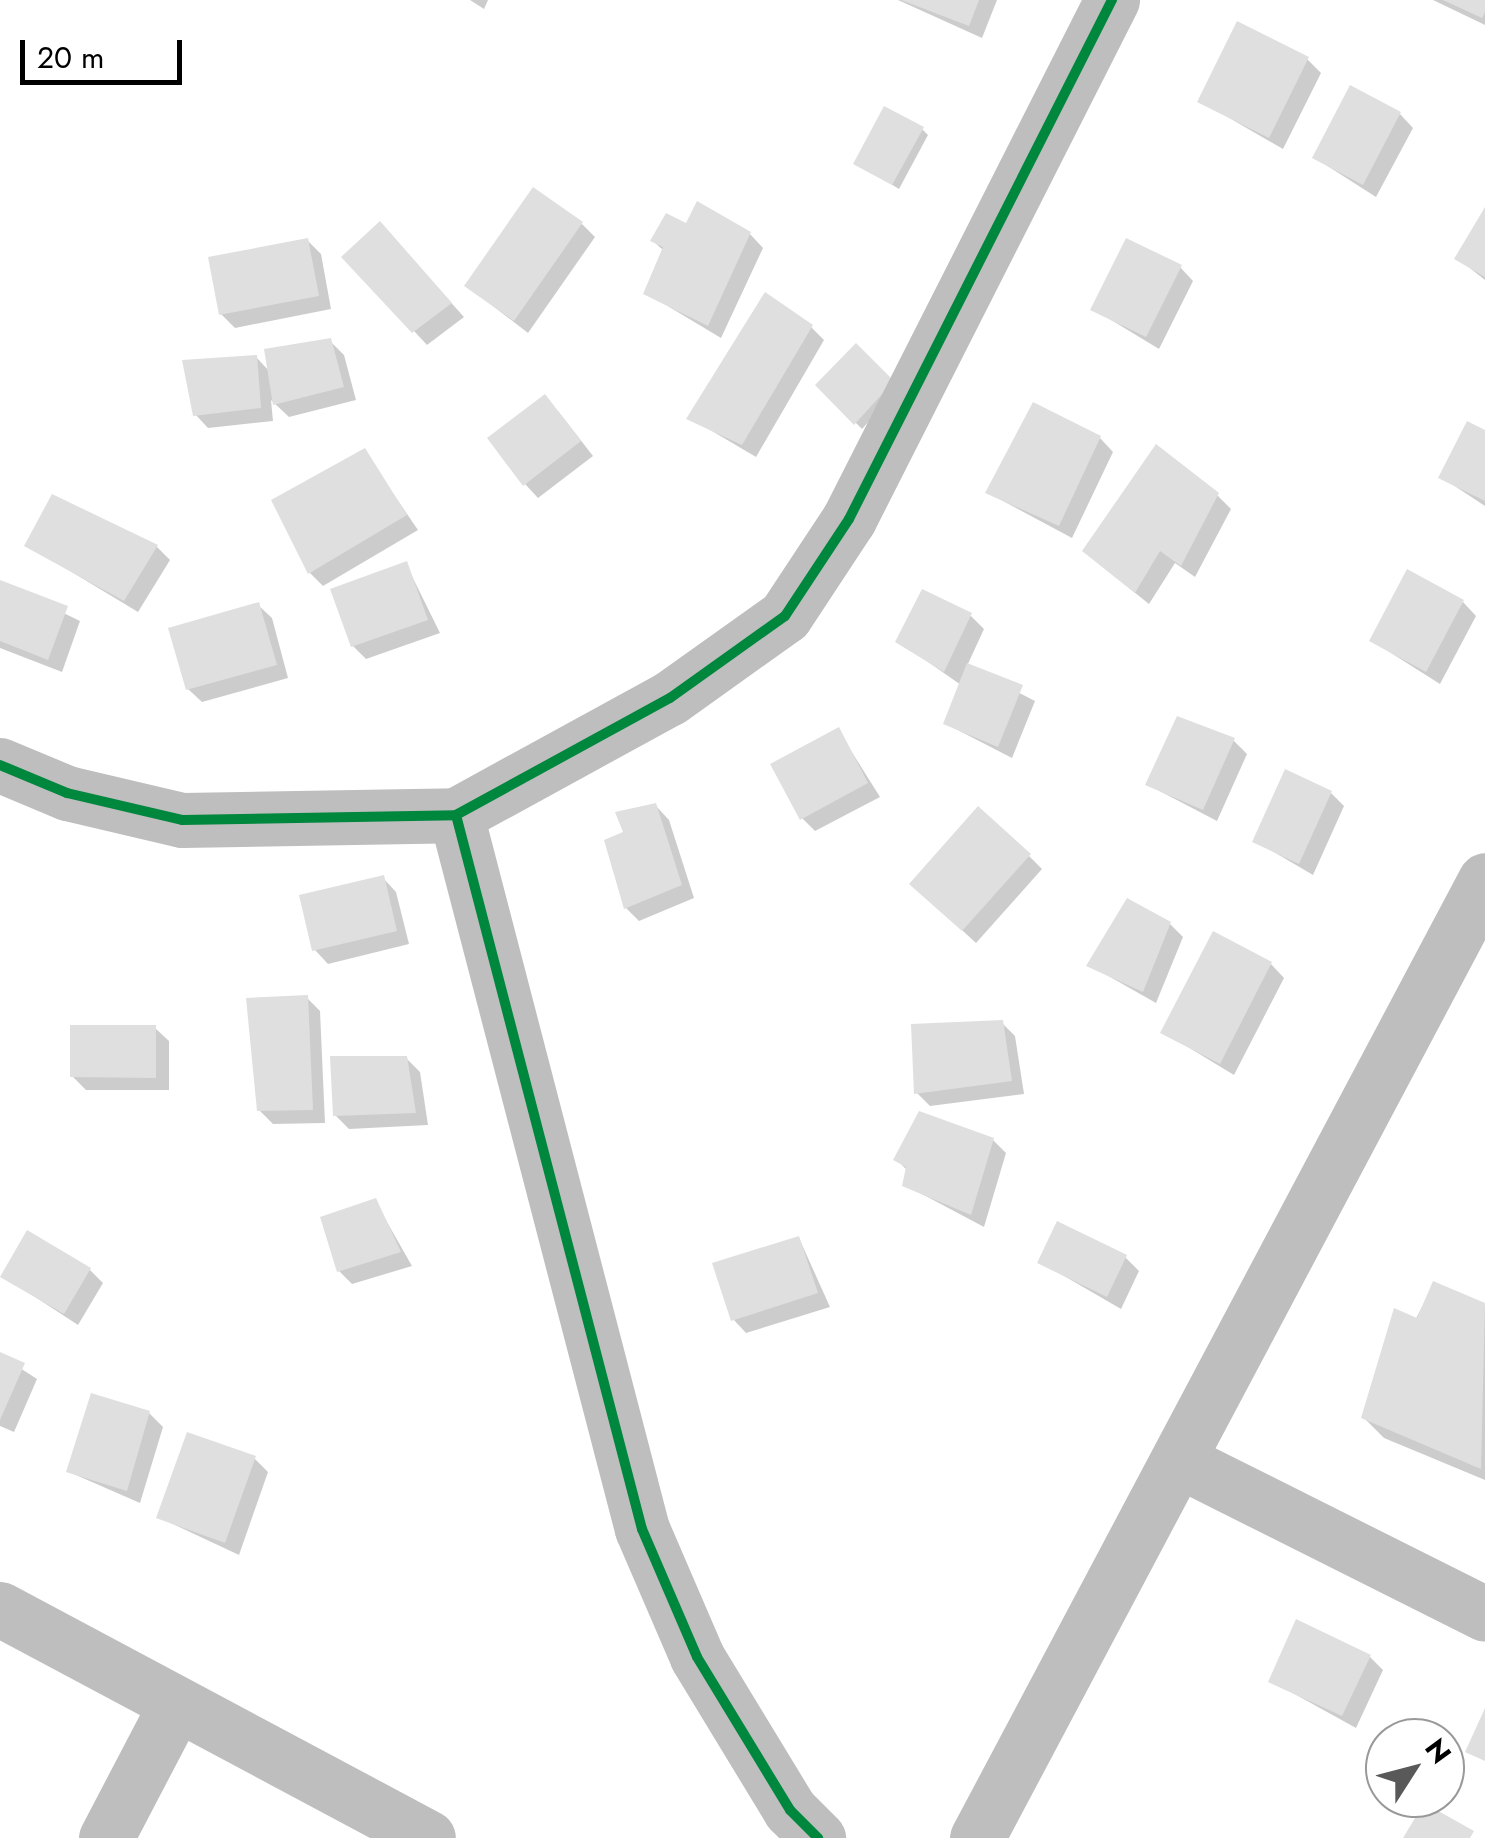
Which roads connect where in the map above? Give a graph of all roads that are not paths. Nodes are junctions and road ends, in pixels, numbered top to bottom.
1 (1112, 0) edge
2 (0, 765) edge
3 (456, 815) junction
4 (1485, 880) edge
5 (1178, 1460) junction
6 (0, 1609) edge
7 (1485, 1614) edge
8 (176, 1704) junction
9 (106, 1838) edge
10 (428, 1838) edge
11 (818, 1838) edge
12 (978, 1838) edge

1 - 3 street
2 - 3 street
3 - 11 street
4 - 5 street
5 - 7 street
5 - 12 street
6 - 8 street
8 - 9 street
8 - 10 street

